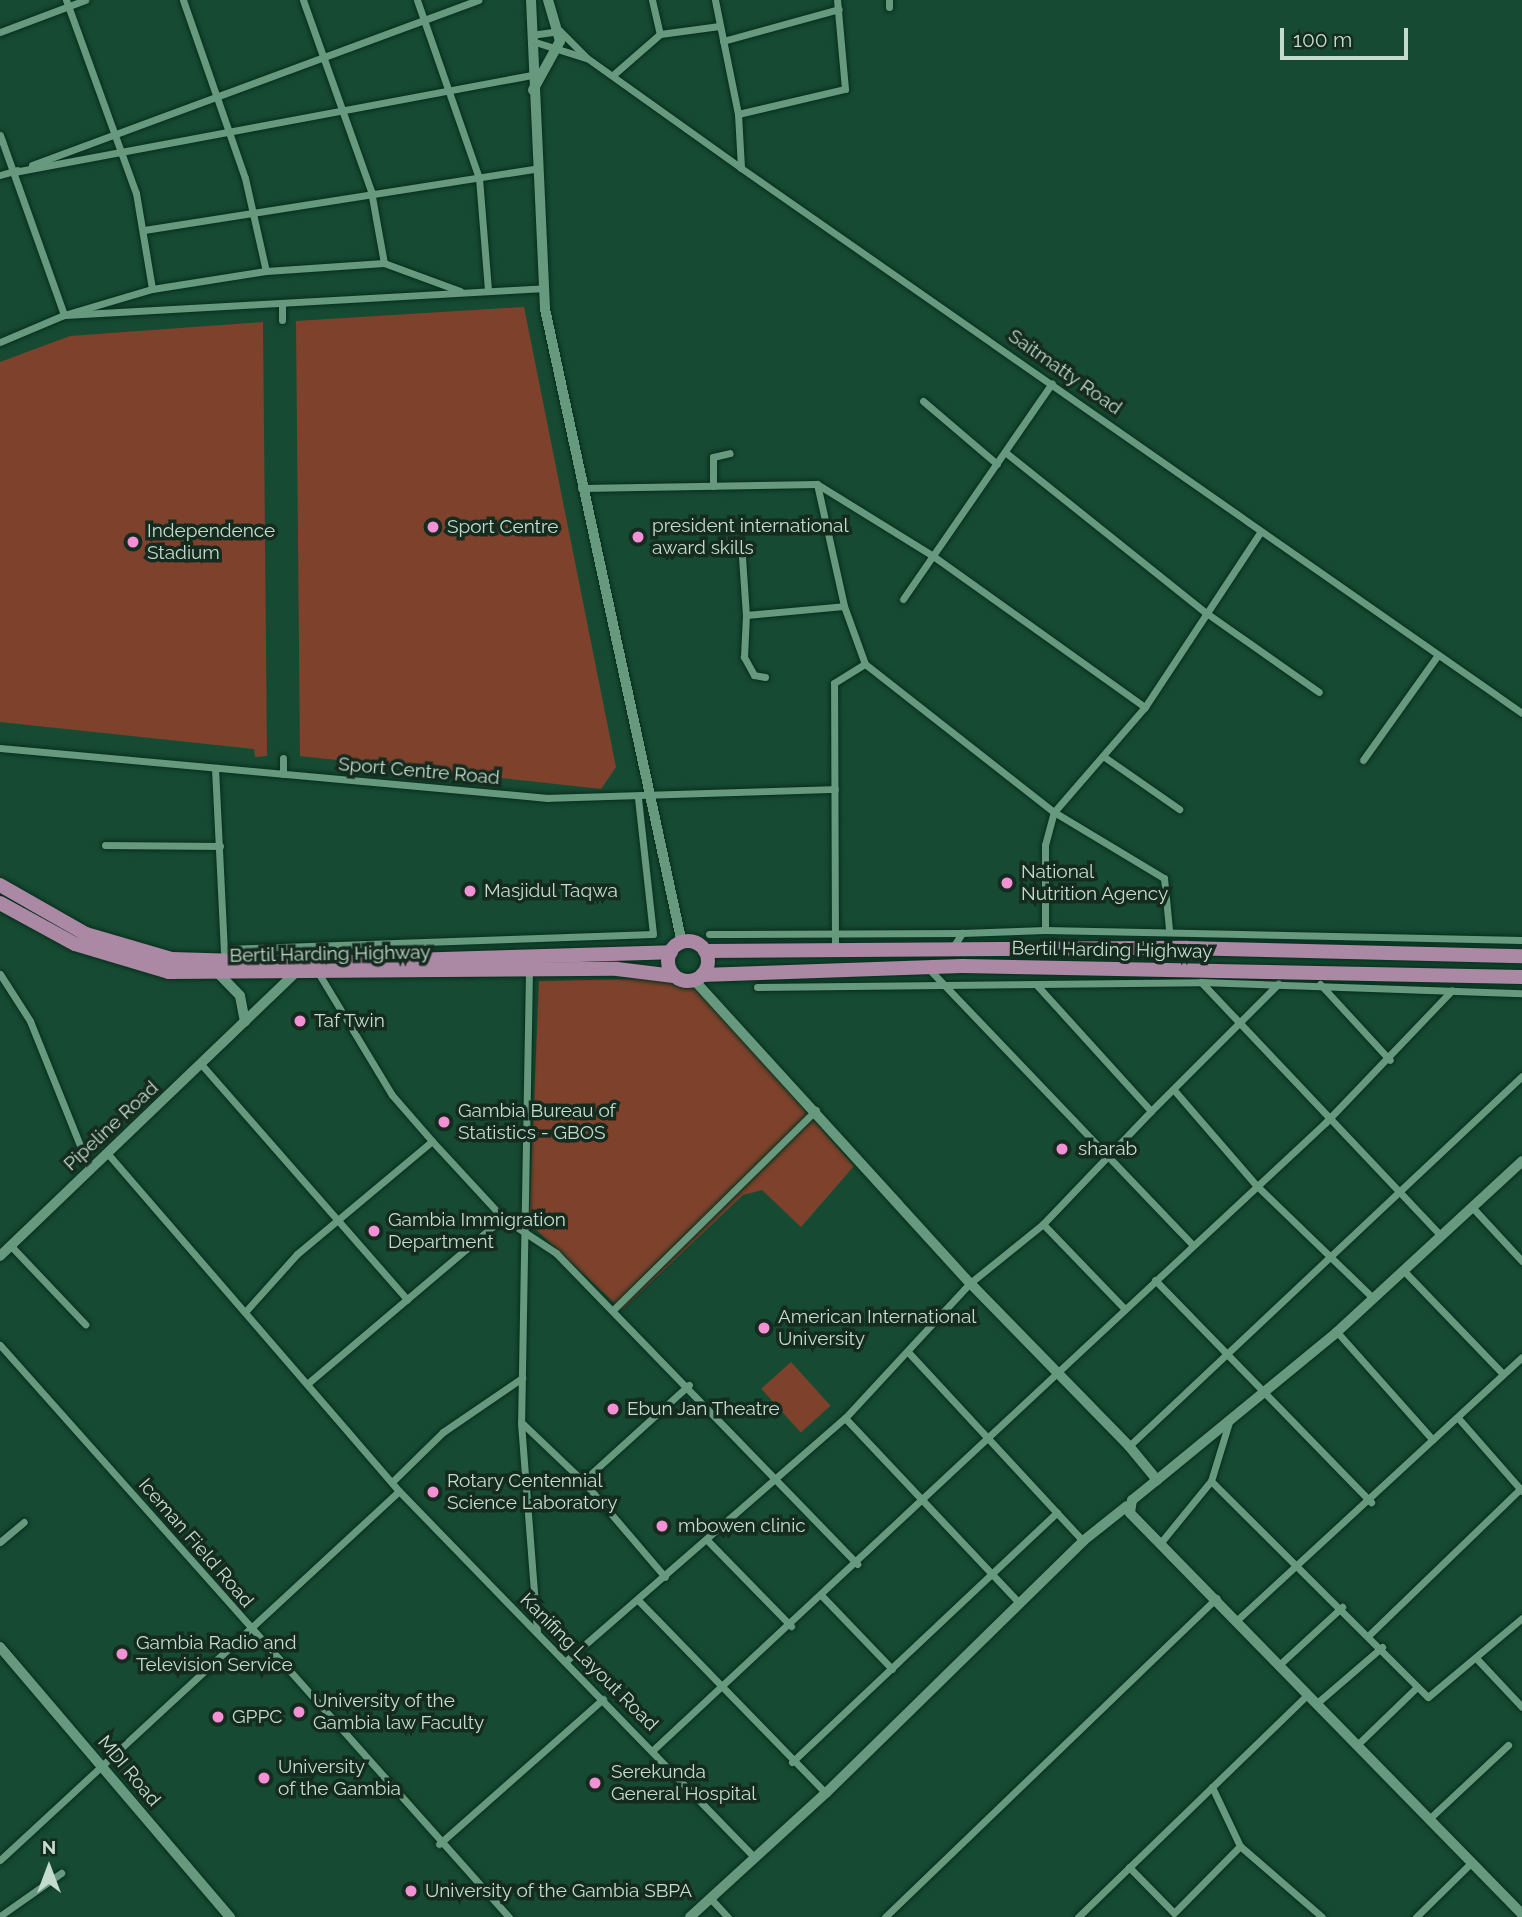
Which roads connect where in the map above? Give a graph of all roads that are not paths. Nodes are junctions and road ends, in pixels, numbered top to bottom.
1 (85, 0) edge
2 (183, 0) edge
3 (303, 0) edge
4 (417, 0) edge
5 (478, 0) edge
6 (531, 0) edge
7 (548, 0) edge
8 (652, 0) edge
9 (715, 0) edge
10 (837, 0) edge
11 (67, 3) edge
12 (839, 9) junction
13 (424, 17) junction
14 (559, 26) junction
15 (719, 26) junction
16 (0, 32) edge
17 (660, 34) junction
18 (531, 38) junction
19 (723, 41) junction
20 (555, 53) junction
21 (322, 55) junction
22 (587, 58) junction
23 (532, 75) junction
24 (613, 75) junction
25 (451, 90) junction
26 (532, 93) junction
27 (218, 95) junction
28 (343, 110) junction
29 (738, 114) junction
30 (230, 133) junction
31 (114, 134) junction
32 (0, 135) edge
33 (121, 152) junction
34 (741, 168) junction
35 (535, 169) junction
36 (14, 172) junction
37 (0, 175) edge
38 (478, 178) junction
39 (371, 191) junction
40 (252, 210) junction
41 (144, 230) junction
42 (384, 263) junction
43 (266, 271) junction
44 (541, 288) junction
45 (152, 289) junction
46 (488, 289) junction
47 (460, 291) junction
48 (282, 304) junction
49 (64, 315) junction
50 (282, 320) dead end
51 (0, 342) edge
52 (1052, 383) junction
53 (923, 401) dead end
54 (1005, 452) junction
55 (730, 453) dead end
56 (997, 464) junction
57 (817, 484) junction
58 (713, 486) junction
59 (580, 488) junction
60 (1259, 534) junction
61 (933, 556) junction
62 (742, 557) dead end
63 (903, 599) dead end
64 (844, 606) junction
65 (1205, 612) junction
66 (746, 615) junction
67 (1438, 655) junction
68 (865, 664) junction
69 (765, 677) dead end
70 (1319, 692) dead end
71 (1145, 707) junction
72 (1522, 713) edge
73 (0, 748) edge
74 (1102, 756) junction
75 (283, 758) dead end
76 (1363, 760) dead end
77 (215, 768) junction
78 (283, 774) junction
79 (835, 789) junction
80 (644, 799) junction
81 (1179, 809) dead end
82 (1054, 812) junction
83 (105, 845) dead end
84 (220, 846) junction
85 (0, 886) edge
86 (0, 903) edge
87 (1168, 929) junction
88 (1045, 930) junction
89 (835, 932) junction
90 (962, 933) junction
91 (709, 934) dead end
92 (1522, 940) edge
93 (676, 947) junction
94 (953, 947) junction
95 (835, 949) junction
96 (705, 951) junction
97 (1522, 956) edge
98 (223, 962) junction
99 (926, 966) junction
100 (530, 970) junction
101 (0, 974) edge
102 (319, 974) junction
103 (293, 975) junction
104 (674, 976) junction
105 (698, 977) junction
106 (1522, 977) edge
107 (1201, 982) junction
108 (1035, 984) junction
109 (1278, 984) junction
110 (1320, 984) junction
111 (947, 985) junction
112 (757, 987) dead end
113 (1452, 990) junction
114 (1522, 993) edge
115 (245, 1022) junction
116 (1241, 1026) junction
117 (1390, 1060) junction
118 (201, 1064) junction
119 (1522, 1076) edge
120 (1174, 1090) junction
121 (816, 1110) junction
122 (1151, 1111) junction
123 (1326, 1122) junction
124 (432, 1141) junction
125 (108, 1154) junction
126 (1111, 1159) junction
127 (1522, 1161) edge
128 (90, 1170) junction
129 (1256, 1185) junction
130 (1396, 1194) junction
131 (1472, 1207) junction
132 (503, 1217) junction
133 (342, 1219) junction
134 (1043, 1224) junction
135 (524, 1233) junction
136 (1441, 1236) junction
137 (1192, 1244) junction
138 (11, 1246) junction
139 (0, 1256) edge
140 (1326, 1256) junction
141 (1522, 1261) edge
142 (1403, 1270) junction
143 (1155, 1280) junction
144 (970, 1283) junction
145 (1373, 1298) junction
146 (407, 1299) junction
147 (1123, 1307) junction
148 (613, 1310) junction
149 (245, 1312) junction
150 (85, 1324) dead end
151 (1337, 1332) junction
152 (0, 1345) edge
153 (909, 1353) junction
154 (1227, 1353) junction
155 (1522, 1357) edge
156 (1503, 1374) junction
157 (1057, 1375) junction
158 (522, 1378) junction
159 (307, 1384) junction
160 (689, 1385) junction
161 (1264, 1392) junction
162 (1230, 1415) junction
163 (845, 1418) junction
164 (1458, 1419) junction
165 (522, 1423) junction
166 (991, 1440) junction
167 (1433, 1440) junction
168 (1129, 1446) junction
169 (776, 1479) junction
170 (583, 1480) junction
171 (1157, 1480) junction
172 (1212, 1481) junction
173 (392, 1482) junction
174 (399, 1490) junction
175 (1521, 1490) edge
176 (923, 1502) junction
177 (1371, 1502) junction
178 (1127, 1506) junction
179 (1056, 1512) junction
180 (23, 1522) dead end
181 (708, 1541) junction
182 (1083, 1541) junction
183 (1162, 1541) junction
184 (0, 1542) edge
185 (1299, 1563) junction
186 (857, 1564) junction
187 (991, 1574) junction
188 (665, 1577) junction
189 (822, 1597) junction
190 (1217, 1598) junction
191 (639, 1601) junction
192 (1020, 1604) junction
193 (1342, 1606) junction
194 (1522, 1618) edge
195 (1236, 1621) junction
196 (791, 1626) junction
197 (250, 1629) junction
198 (537, 1632) junction
199 (1370, 1634) junction
200 (0, 1647) edge
201 (1382, 1647) junction
202 (1476, 1658) junction
203 (566, 1661) junction
204 (1279, 1665) junction
205 (892, 1669) junction
206 (1417, 1687) junction
207 (722, 1690) junction
208 (1308, 1694) junction
209 (603, 1699) junction
210 (1317, 1703) junction
211 (1522, 1707) edge
212 (1358, 1744) junction
213 (1508, 1745) dead end
214 (653, 1750) junction
215 (792, 1762) junction
216 (104, 1769) junction
217 (1212, 1787) junction
218 (827, 1793) junction
219 (1430, 1818) junction
220 (439, 1844) junction
221 (1240, 1846) junction
222 (754, 1857) junction
223 (0, 1860) edge
224 (1472, 1863) junction
225 (1129, 1867) junction
226 (61, 1873) dead end
227 (711, 1899) junction
228 (1522, 1914) edge
229 (0, 1916) edge
230 (230, 1917) edge
231 (509, 1917) edge
232 (690, 1917) edge
233 (728, 1917) edge
234 (886, 1917) edge
235 (1078, 1917) edge
236 (1322, 1917) edge
237 (1416, 1917) edge

1 - 11 street
2 - 27 street
3 - 21 street
4 - 13 street
5 - 13 street
6 - 18 street
7 - 14 street
8 - 17 street
9 - 15 street
10 - 12 street
11 - 16 street
11 - 31 street
12 - 19 street
12 - 29 street
13 - 21 street
13 - 25 street
14 - 18 street
14 - 20 street
14 - 22 street
15 - 17 street
15 - 19 street
17 - 24 street
18 - 20 street
18 - 23 street
19 - 29 street
20 - 22 street
20 - 26 street
21 - 27 street
21 - 28 street
22 - 24 street, Saitmatty Road
23 - 25 street
23 - 26 street
24 - 34 street, Saitmatty Road
25 - 28 street
25 - 38 street
26 - 35 street
27 - 30 street
27 - 31 street
28 - 30 street
28 - 39 street
29 - 34 street
30 - 33 street
30 - 40 street
31 - 33 street
31 - 36 street
32 - 36 street
33 - 36 street
33 - 41 street
34 - 52 street, Saitmatty Road
35 - 38 street
35 - 44 street
36 - 37 street
36 - 49 street
38 - 39 street
38 - 46 street
39 - 40 street
39 - 42 street
40 - 41 street
40 - 43 street
41 - 45 street
42 - 43 street
42 - 47 street
43 - 45 street
44 - 46 street
44 - 59 street
45 - 49 street
46 - 47 street
47 - 48 street
48 - 49 street
48 - 50 street
49 - 51 street
52 - 54 street
52 - 60 street, Saitmatty Road
53 - 56 street
54 - 56 street
54 - 65 street
55 - 58 street
56 - 61 street
57 - 58 street
57 - 61 street
57 - 64 street
58 - 59 street
59 - 80 street
60 - 65 street
60 - 67 street, Saitmatty Road
61 - 63 street
61 - 71 street
62 - 66 street
64 - 66 street
64 - 68 street
65 - 70 street
65 - 71 street
66 - 69 street
67 - 72 street, Saitmatty Road
67 - 76 street
68 - 79 street
68 - 82 street
71 - 74 street
73 - 77 street, Sport Centre Road
74 - 81 street
74 - 82 street
75 - 78 street
77 - 78 street, Sport Centre Road
77 - 84 street
78 - 80 street, Sport Centre Road
79 - 80 street, Sport Centre Road
79 - 89 street
80 - 93 street
80 - 98 street
82 - 87 street
82 - 88 street
83 - 84 street
84 - 98 street
85 - 98 main road, Bertil Harding Highway
86 - 98 main road, Bertil Harding Highway
87 - 88 street
87 - 92 street
88 - 90 street
89 - 90 street
89 - 91 street
89 - 95 street
90 - 94 street
93 - 96 main road
93 - 98 main road, Bertil Harding Highway
93 - 104 main road
94 - 95 main road, Bertil Harding Highway
94 - 97 main road, Bertil Harding Highway
95 - 96 main road, Bertil Harding Highway
96 - 105 main road
98 - 103 main road, Bertil Harding Highway
98 - 115 street
99 - 105 main road, Bertil Harding Highway
99 - 106 main road, Bertil Harding Highway
99 - 111 street
100 - 102 main road, Bertil Harding Highway
100 - 104 main road, Bertil Harding Highway
100 - 135 street
101 - 128 street
102 - 103 main road, Bertil Harding Highway
102 - 124 street
103 - 115 street, Pipeline Road
104 - 105 main road, Bertil Harding Highway
105 - 121 street
107 - 108 street
107 - 109 street
107 - 116 street
108 - 111 street
108 - 122 street
109 - 110 street
109 - 116 street
110 - 113 street
110 - 117 street
111 - 112 street
111 - 126 street
113 - 114 street
113 - 117 street
115 - 118 street, Pipeline Road
116 - 120 street
116 - 123 street
117 - 123 street
118 - 125 street, Pipeline Road
118 - 133 street
119 - 130 street
120 - 122 street
120 - 129 street
121 - 144 street
121 - 148 street
122 - 126 street
123 - 129 street
123 - 130 street
124 - 132 street
124 - 133 street
125 - 128 street, Pipeline Road
125 - 149 street, Kanifing Layout Road
126 - 134 street
126 - 137 street
127 - 131 street
128 - 138 street, Pipeline Road
129 - 137 street
129 - 140 street
130 - 136 street
130 - 140 street
131 - 136 street
131 - 141 street
132 - 135 street
132 - 146 street
133 - 146 street
133 - 149 street
134 - 144 street
134 - 147 street
135 - 148 street
135 - 158 street
136 - 142 street
137 - 143 street
138 - 139 street, Pipeline Road
138 - 150 street
140 - 145 street
140 - 154 street
142 - 145 street
142 - 156 street
143 - 147 street
143 - 154 street
144 - 153 street
144 - 157 street
145 - 151 street
146 - 159 street
147 - 157 street
148 - 160 street
149 - 159 street, Kanifing Layout Road
151 - 161 street
151 - 167 street
152 - 197 street, Iceman Field Road
153 - 163 street
153 - 166 street
154 - 161 street
154 - 168 street
155 - 156 street
156 - 164 street
157 - 166 street
157 - 168 street
158 - 165 street
158 - 173 street
159 - 173 street, Kanifing Layout Road
160 - 169 street
160 - 170 street
161 - 162 street
161 - 177 street
162 - 171 street
162 - 172 street
163 - 169 street
163 - 176 street
164 - 167 street
164 - 175 street
165 - 170 street
165 - 198 street
166 - 176 street
166 - 179 street
167 - 177 street
168 - 171 street
169 - 181 street
169 - 186 street
170 - 188 street
171 - 178 street
172 - 183 street
172 - 185 street
173 - 174 street, Kanifing Layout Road
174 - 197 street
174 - 198 street, Kanifing Layout Road
175 - 199 street
176 - 186 street
176 - 187 street
177 - 185 street
178 - 182 street
178 - 183 street
179 - 182 street
179 - 187 street
180 - 184 street
181 - 188 street
181 - 196 street
182 - 192 street
183 - 190 street
185 - 193 street
185 - 195 street
186 - 189 street
187 - 192 street
187 - 205 street
188 - 191 street
189 - 196 street
189 - 205 street
190 - 195 street
190 - 234 street
191 - 203 street
191 - 207 street
192 - 218 street
193 - 199 street
193 - 204 street
194 - 202 street
195 - 204 street
196 - 207 street
197 - 216 street
197 - 220 street, Iceman Field Road
198 - 203 street, Kanifing Layout Road
199 - 201 street
200 - 216 street, MDI Road
201 - 206 street
201 - 210 street
202 - 206 street
202 - 211 street
203 - 209 street, Kanifing Layout Road
204 - 208 street
205 - 215 street
206 - 212 street
207 - 214 street
207 - 215 street
208 - 210 street
208 - 217 street
209 - 214 street, Kanifing Layout Road
209 - 220 street
210 - 212 street
212 - 219 street
213 - 219 street
214 - 222 street, Kanifing Layout Road
215 - 218 street
216 - 223 street
216 - 230 street, MDI Road
217 - 221 street
217 - 225 street
218 - 222 street
219 - 224 street
220 - 231 street, Iceman Field Road
221 - 225 street
221 - 236 street
222 - 227 street
224 - 228 street
224 - 237 street
225 - 235 street
226 - 229 street
227 - 232 street
227 - 233 street

